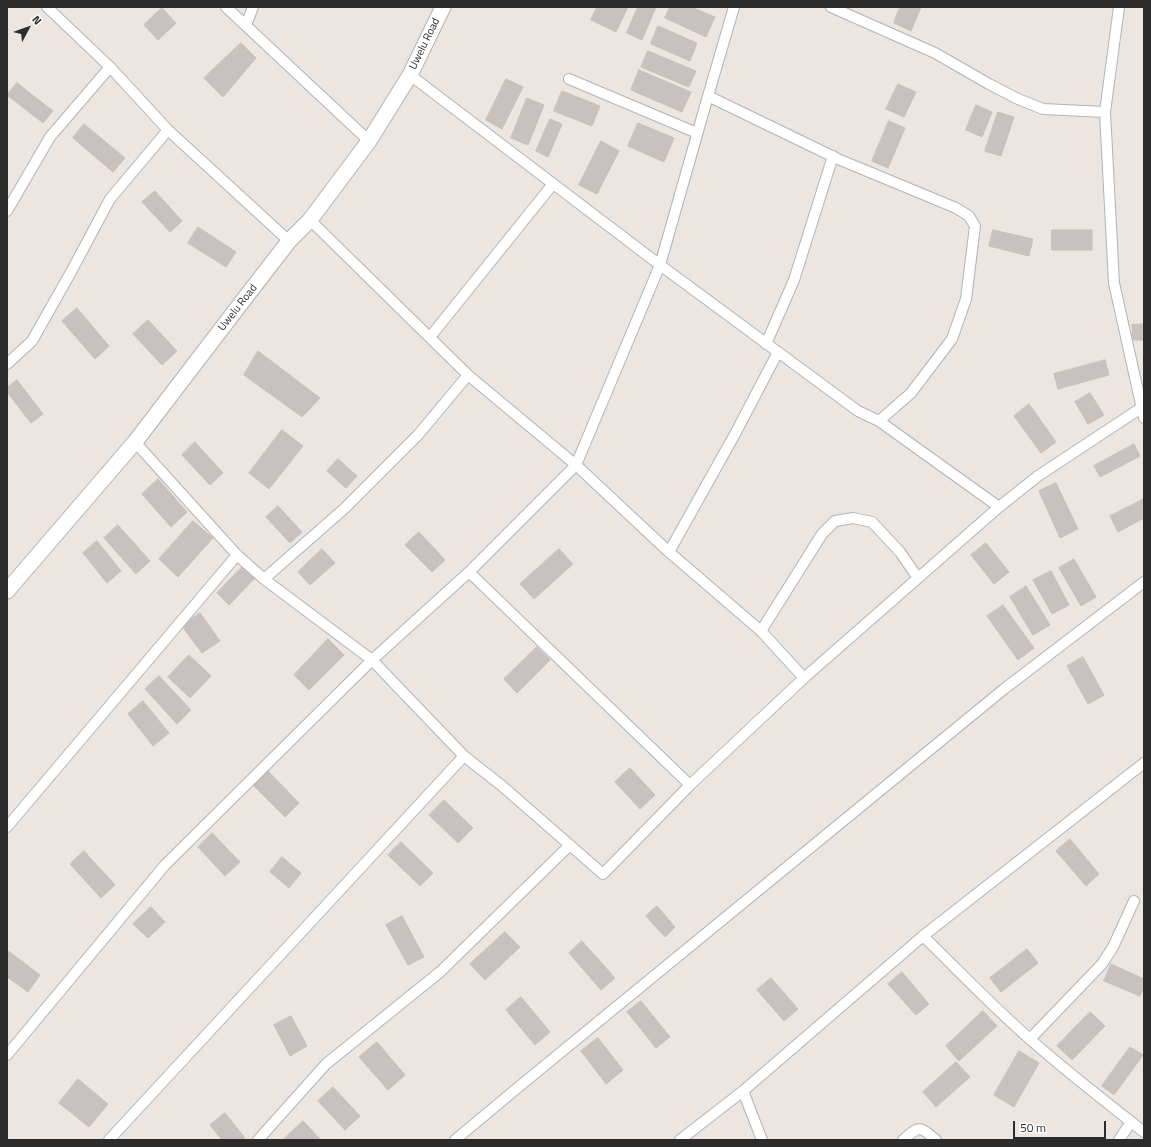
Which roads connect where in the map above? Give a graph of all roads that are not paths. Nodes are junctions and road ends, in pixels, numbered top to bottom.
1 (47, 7) edge
2 (226, 7) edge
3 (253, 7) edge
4 (443, 7) edge
5 (831, 7) edge
6 (1119, 7) edge
7 (732, 8) edge
8 (246, 25) junction
9 (110, 67) junction
10 (410, 76) junction
11 (569, 79) dead end
12 (708, 96) junction
13 (1105, 112) junction
14 (168, 130) junction
15 (697, 133) junction
16 (369, 141) junction
17 (833, 156) junction
18 (553, 184) junction
19 (7, 211) edge
20 (310, 220) junction
21 (289, 241) junction
22 (660, 265) junction
23 (430, 337) junction
24 (766, 344) junction
25 (778, 352) junction
26 (7, 364) edge
27 (468, 375) junction
28 (1143, 413) edge
29 (879, 421) junction
30 (135, 442) junction
31 (576, 465) junction
32 (999, 507) junction
33 (669, 552) junction
34 (237, 556) junction
35 (469, 572) junction
36 (918, 578) junction
37 (264, 579) junction
38 (1144, 582) edge
39 (7, 591) edge
40 (760, 631) junction
41 (372, 660) junction
42 (804, 678) junction
43 (464, 756) junction
44 (1144, 763) edge
45 (690, 785) junction
46 (7, 827) edge
47 (570, 845) junction
48 (1134, 901) dead end
49 (923, 936) junction
50 (1030, 1039) junction
51 (7, 1055) edge
52 (743, 1090) junction
53 (1131, 1122) junction
54 (1144, 1132) edge
55 (109, 1140) edge
56 (258, 1140) edge
57 (455, 1140) edge
58 (680, 1140) edge
59 (762, 1140) edge
60 (903, 1140) edge
61 (936, 1140) edge
62 (1119, 1140) edge

1 - 9 street
2 - 8 street
3 - 8 street
4 - 10 street, Uwelu Road
5 - 13 street
6 - 13 street
7 - 12 street
8 - 16 street
9 - 14 street
9 - 19 street
10 - 16 street, Uwelu Road
10 - 18 street
11 - 15 street
12 - 15 street
12 - 17 street
13 - 28 street
14 - 21 street
14 - 26 street
15 - 22 street
16 - 20 street, Uwelu Road
17 - 24 street
17 - 29 street
18 - 22 street
18 - 23 street
20 - 21 street, Uwelu Road
20 - 23 street
21 - 30 street, Uwelu Road
22 - 24 street
22 - 31 street
23 - 27 street
24 - 25 street
25 - 29 street
25 - 33 street
27 - 31 street
27 - 37 street
28 - 32 street
29 - 32 street
30 - 34 street
30 - 39 street, Uwelu Road
31 - 33 street
31 - 35 street
32 - 36 street
33 - 40 street
34 - 37 street
34 - 46 street
35 - 41 street
35 - 45 street
36 - 40 street
36 - 42 street
37 - 41 street
38 - 57 street
40 - 42 street
41 - 43 street
41 - 51 street
42 - 45 street
43 - 47 street
43 - 55 street
44 - 49 street
45 - 47 street
47 - 56 street
48 - 50 street
49 - 50 street
49 - 52 street
50 - 53 street
52 - 58 street
52 - 59 street
53 - 54 street
53 - 62 street
60 - 61 street

